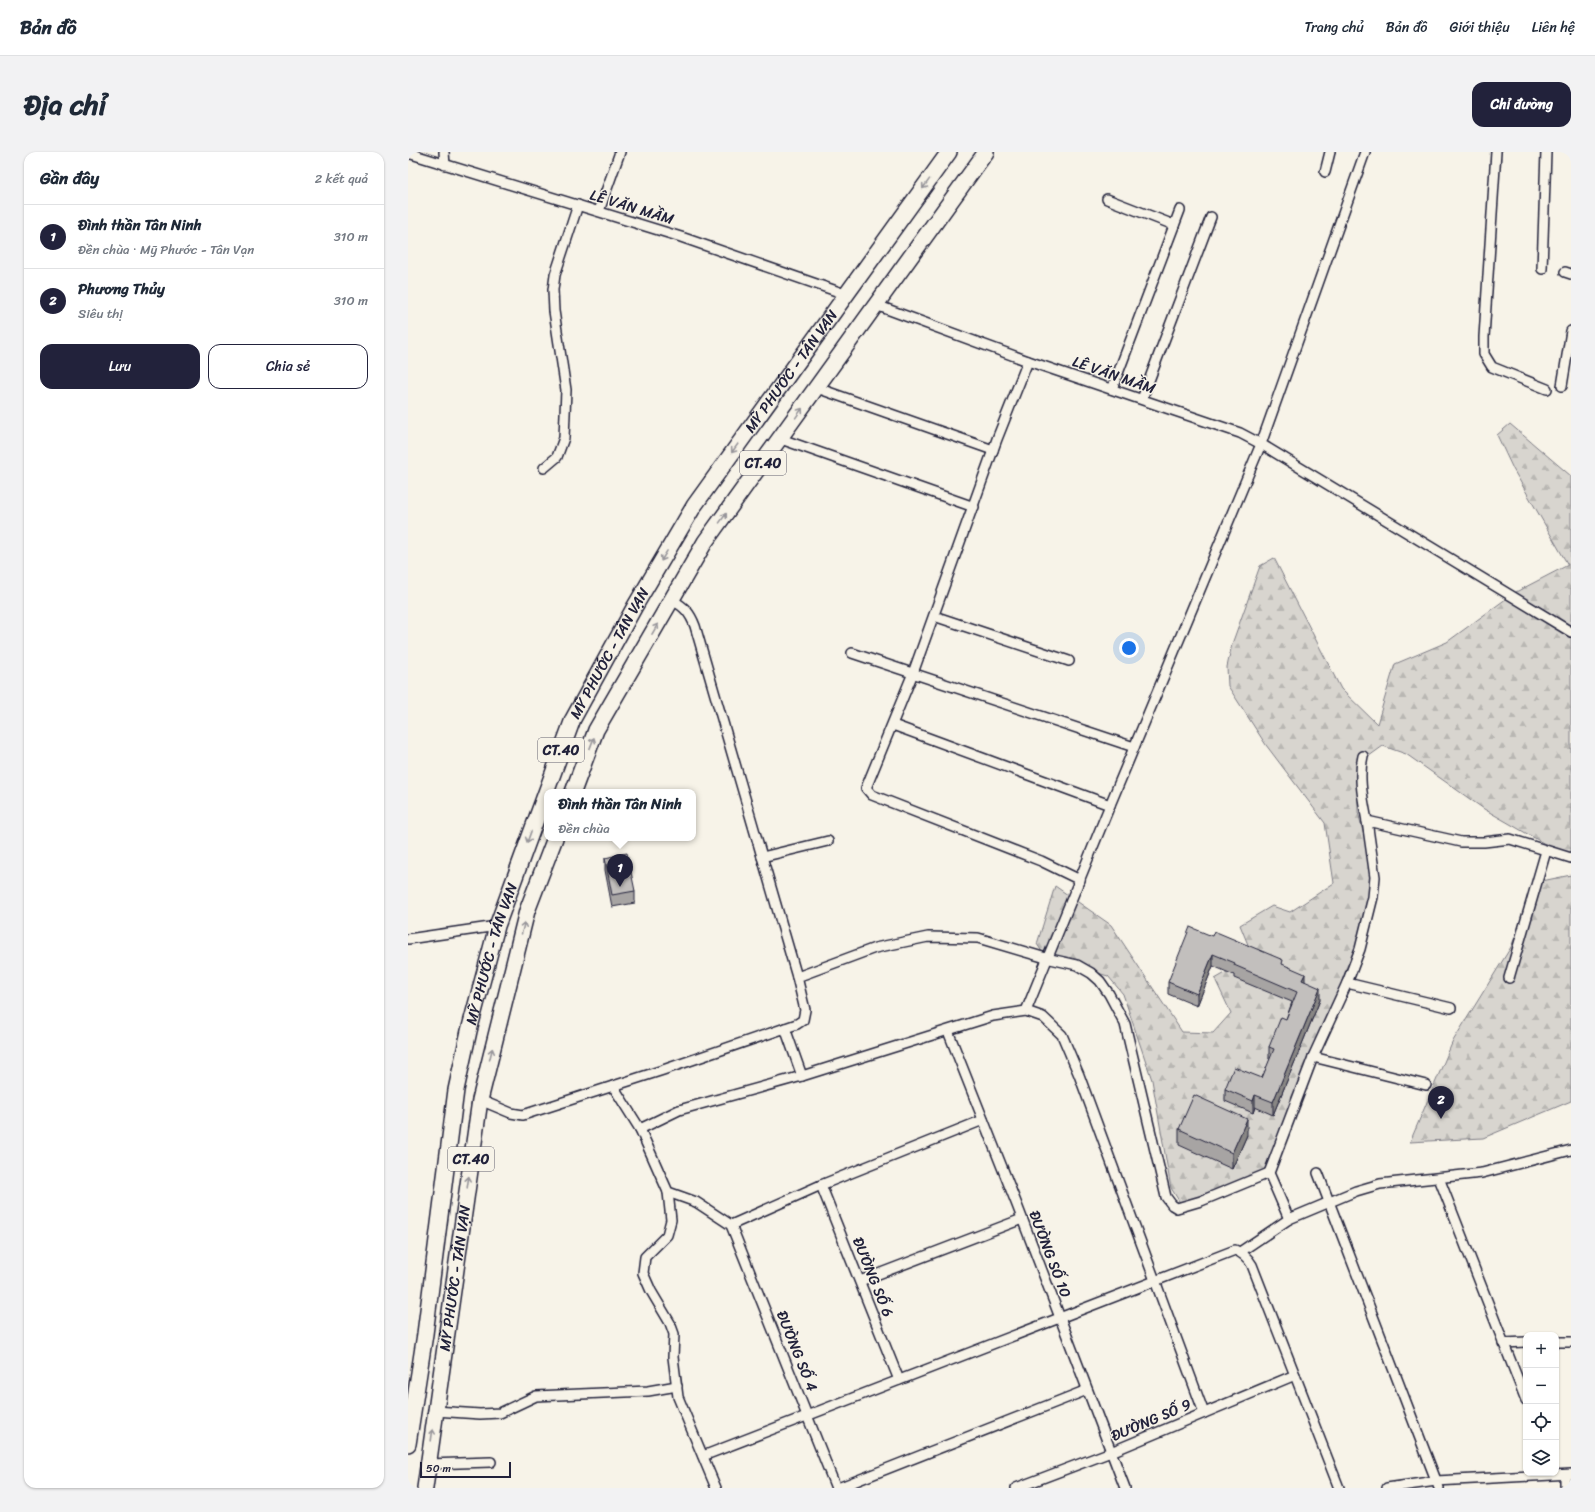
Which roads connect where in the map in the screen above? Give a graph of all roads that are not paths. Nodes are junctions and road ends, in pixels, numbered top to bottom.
1 (444, 152) edge
2 (620, 152) edge
3 (949, 152) edge
4 (986, 152) edge
5 (1330, 152) edge
6 (1365, 152) edge
7 (1496, 152) edge
8 (1546, 152) edge
9 (408, 153) edge
10 (445, 165) junction
11 (1325, 172) dead end
12 (1107, 199) dead end
13 (578, 205) junction
14 (1180, 210) dead end
15 (599, 211) junction
16 (1211, 218) dead end
17 (1174, 225) junction
18 (1542, 269) dead end
19 (845, 294) junction
20 (876, 305) junction
21 (1571, 331) edge
22 (1028, 361) junction
23 (1562, 386) dead end
24 (817, 388) junction
25 (1547, 389) dead end
26 (1112, 390) junction
27 (1142, 399) junction
28 (781, 439) junction
29 (1261, 444) junction
30 (993, 450) junction
31 (544, 468) dead end
32 (974, 506) junction
33 (672, 600) junction
34 (934, 616) junction
35 (1571, 632) edge
36 (852, 653) dead end
37 (1069, 661) dead end
38 (913, 673) junction
39 (893, 724) junction
40 (1134, 748) junction
41 (1363, 756) dead end
42 (547, 789) edge
43 (574, 789) edge
44 (544, 798) edge
45 (1110, 805) junction
46 (1367, 821) junction
47 (554, 841) edge
48 (828, 841) dead end
49 (1546, 851) junction
50 (762, 857) junction
51 (1571, 858) edge
52 (1080, 880) junction
53 (497, 926) junction
54 (408, 939) edge
55 (1046, 958) junction
56 (797, 977) junction
57 (1509, 978) dead end
58 (1347, 983) junction
59 (1451, 1008) dead end
60 (1026, 1011) junction
61 (785, 1028) junction
62 (948, 1030) junction
63 (1313, 1057) junction
64 (802, 1076) junction
65 (1426, 1085) dead end
66 (613, 1086) junction
67 (480, 1100) junction
68 (983, 1120) junction
69 (640, 1129) junction
70 (1571, 1150) edge
71 (1269, 1173) junction
72 (1318, 1173) dead end
73 (1439, 1178) junction
74 (821, 1185) junction
75 (668, 1192) junction
76 (1330, 1202) junction
77 (1022, 1219) junction
78 (1289, 1219) junction
79 (731, 1225) junction
80 (1240, 1252) junction
81 (1156, 1280) junction
82 (860, 1281) junction
83 (1059, 1318) junction
84 (1523, 1342) edge
85 (1559, 1342) edge
86 (1571, 1342) edge
87 (1504, 1343) junction
88 (1295, 1375) junction
89 (899, 1380) junction
90 (677, 1386) junction
91 (1087, 1390) junction
92 (1523, 1392) edge
93 (435, 1411) junction
94 (1204, 1413) junction
95 (807, 1415) junction
96 (408, 1444) edge
97 (1111, 1452) junction
98 (703, 1456) junction
99 (491, 1462) dead end
100 (428, 1464) junction
101 (1561, 1474) edge
102 (1437, 1484) edge
103 (425, 1488) edge
104 (716, 1488) edge
105 (837, 1488) edge
106 (1016, 1488) edge
107 (1125, 1488) edge
108 (1339, 1488) edge
109 (1387, 1488) edge
110 (1565, 1488) edge

1 - 10 street
2 - 15 street
3 -> 19 main road, MỸ PHƯỚC - TÂN VẠN / CT.40
4 - 20 main road, MỸ PHƯỚC - TÂN VẠN / CT.40
5 - 11 street
6 - 29 street
7 - 25 street
8 - 18 street
9 - 10 street, LÊ VĂN MẦM
10 - 13 street, LÊ VĂN MẦM
12 - 17 street
13 - 15 street, LÊ VĂN MẦM
13 - 31 street
14 - 17 street
15 - 19 street, LÊ VĂN MẦM
16 - 27 street
17 - 26 street
19 -> 42 main road, MỸ PHƯỚC - TÂN VẠN / CT.40
20 - 22 street, LÊ VĂN MẦM
20 - 24 main road, MỸ PHƯỚC - TÂN VẠN / CT.40
21 - 23 street
22 - 26 street, LÊ VĂN MẦM
22 - 30 street
28 -> 24 main road, MỸ PHƯỚC - TÂN VẠN / CT.40
24 - 30 street
26 - 27 street, LÊ VĂN MẦM
27 - 29 street, LÊ VĂN MẦM
28 - 32 street
33 -> 28 main road, MỸ PHƯỚC - TÂN VẠN / CT.40
29 - 35 street, LÊ VĂN MẦM
29 - 40 street
30 - 32 street
32 - 34 street
43 -> 33 main road, MỸ PHƯỚC - TÂN VẠN / CT.40
33 - 50 street
34 - 37 street
34 - 38 street
36 - 38 street
38 - 39 street
38 - 40 street
39 - 45 street
39 - 52 street
40 - 45 street
41 - 46 street
44 -> 53 main road, MỸ PHƯỚC - TÂN VẠN / CT.40
45 - 52 street
46 - 49 street
46 - 58 street
67 -> 47 main road, MỸ PHƯỚC - TÂN VẠN / CT.40
48 - 50 street
49 - 51 street
49 - 57 street
50 - 56 street
52 - 55 street
53 - 54 street
53 - 96 main road, MỸ PHƯỚC - TÂN VẠN / CT.40
55 - 56 street
55 - 60 street
55 - 71 street
56 - 61 street
58 - 59 street
58 - 63 street
60 - 62 street
60 - 81 street
61 - 64 street
61 - 66 street
62 - 64 street
62 - 68 street, ĐƯỜNG SỐ 10
63 - 65 street
63 - 71 street
64 - 69 street
66 - 67 street
66 - 69 street
93 -> 67 main road, MỸ PHƯỚC - TÂN VẠN / CT.40
68 - 74 street
68 - 77 street, ĐƯỜNG SỐ 10
69 - 75 street
70 - 73 street
71 - 78 street
72 - 76 street
73 - 76 street
73 - 87 street
74 - 79 street
74 - 82 street, ĐƯỜNG SỐ 6
75 - 79 street
75 - 90 street
76 - 78 street
76 - 102 street
77 - 82 street
77 - 83 street, ĐƯỜNG SỐ 10
78 - 80 street
79 - 95 street, ĐƯỜNG SỐ 4
80 - 81 street
80 - 88 street
81 - 83 street
81 - 94 street
82 - 89 street, ĐƯỜNG SỐ 6
83 - 89 street
83 - 91 street, ĐƯỜNG SỐ 10
84 - 87 street
85 - 86 street
87 - 92 street
88 - 94 street, ĐƯỜNG SỐ 9
88 - 108 street
89 - 95 street
90 - 93 street
90 - 98 street
91 - 97 street, ĐƯỜNG SỐ 10
91 - 105 street
100 -> 93 main road, MỸ PHƯỚC - TÂN VẠN / CT.40
94 - 97 street, ĐƯỜNG SỐ 9
95 - 98 street
95 - 105 street, ĐƯỜNG SỐ 4
97 - 106 street, ĐƯỜNG SỐ 9
97 - 107 street, ĐƯỜNG SỐ 10
98 - 104 street
99 - 100 street
100 - 103 main road, MỸ PHƯỚC - TÂN VẠN / CT.40
101 - 102 street
101 - 110 street
102 - 109 street

